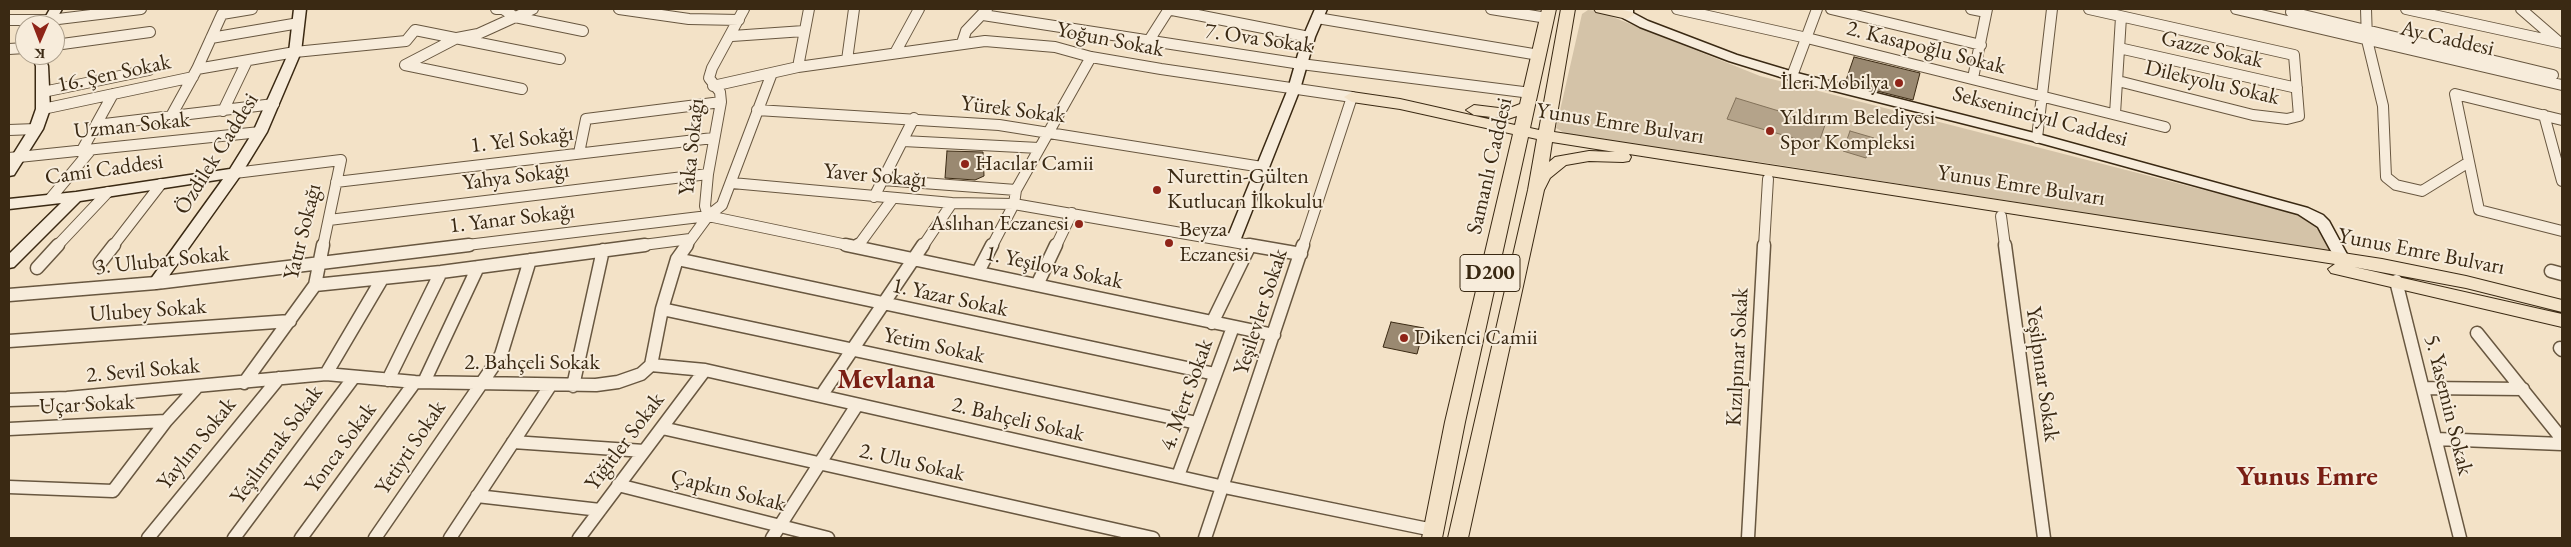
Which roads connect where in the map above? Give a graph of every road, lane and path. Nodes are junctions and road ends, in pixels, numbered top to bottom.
1 (141, 9) edge
2 (252, 9) edge
3 (496, 9) edge
4 (533, 9) edge
5 (619, 9) edge
6 (744, 9) edge
7 (809, 9) edge
8 (854, 9) edge
9 (919, 9) edge
10 (1168, 9) edge
11 (1491, 9) edge
12 (1601, 9) edge
13 (1677, 9) edge
14 (1817, 9) edge
15 (1831, 9) edge
16 (1971, 9) edge
17 (2052, 9) edge
18 (2089, 9) edge
19 (2236, 9) edge
20 (2366, 9) edge
21 (2406, 9) edge
22 (2521, 9) edge
23 (1987, 10) edge
24 (2290, 10) edge
25 (1571, 11) edge
26 (1623, 11) edge
27 (663, 12) edge
28 (985, 12) edge
29 (1317, 12) edge
30 (1548, 13) edge
31 (300, 16) edge
32 (515, 17) junction
33 (2121, 17) junction
34 (65, 20) edge
35 (738, 20) junction
36 (2301, 25) junction
37 (583, 31) dead end
38 (804, 31) junction
39 (150, 32) dead end
40 (2367, 35) junction
41 (732, 36) junction
42 (1308, 37) junction
43 (211, 38) junction
44 (458, 38) junction
45 (1806, 38) junction
46 (1148, 42) junction
47 (962, 43) junction
48 (65, 44) edge
49 (2562, 44) edge
50 (1981, 45) junction
51 (2119, 48) junction
52 (295, 52) junction
53 (896, 53) junction
54 (1539, 55) junction
55 (1091, 57) junction
56 (560, 59) dead end
57 (846, 60) junction
58 (247, 61) junction
59 (1301, 64) junction
60 (42, 65) edge
61 (798, 67) junction
62 (149, 70) dead end
63 (195, 73) junction
64 (772, 73) junction
65 (1792, 76) junction
66 (2562, 77) edge
67 (1974, 78) junction
68 (2118, 81) junction
69 (2562, 85) edge
70 (713, 86) junction
71 (2297, 88) junction
72 (522, 89) dead end
73 (1294, 89) junction
74 (43, 92) junction
75 (113, 94) junction
76 (2042, 95) junction
77 (1360, 98) junction
78 (1529, 100) junction
79 (721, 102) junction
80 (274, 104) junction
81 (43, 109) junction
82 (757, 110) junction
83 (223, 111) junction
84 (2115, 114) junction
85 (2544, 115) junction
86 (170, 118) junction
87 (914, 118) junction
88 (2562, 120) edge
89 (96, 125) junction
90 (2165, 126) dead end
91 (36, 128) junction
92 (9, 130) edge
93 (260, 132) junction
94 (1048, 132) junction
95 (1519, 136) junction
96 (713, 138) junction
97 (2037, 138) junction
98 (903, 141) junction
99 (1545, 141) junction
100 (1039, 148) junction
101 (85, 152) junction
102 (579, 153) junction
103 (1621, 157) junction
104 (14, 158) edge
105 (2469, 162) junction
106 (1262, 167) junction
107 (9, 172) edge
108 (235, 173) junction
109 (708, 174) junction
110 (1768, 179) junction
111 (884, 180) junction
112 (2562, 181) edge
113 (336, 182) junction
114 (161, 184) junction
115 (732, 184) junction
116 (1016, 190) junction
117 (1536, 190) junction
118 (108, 192) junction
119 (76, 197) junction
120 (874, 197) junction
121 (893, 198) junction
122 (50, 200) junction
123 (9, 204) edge
124 (952, 204) junction
125 (1014, 204) junction
126 (1072, 213) junction
127 (708, 216) junction
128 (2001, 216) junction
129 (329, 220) junction
130 (2562, 231) edge
131 (690, 238) junction
132 (1233, 241) junction
133 (1250, 245) junction
134 (857, 247) junction
135 (603, 250) junction
136 (1301, 254) junction
137 (12, 257) edge
138 (2342, 258) junction
139 (677, 259) junction
140 (914, 259) junction
141 (530, 260) junction
142 (100, 262) dead end
143 (320, 262) junction
144 (478, 267) junction
145 (37, 268) dead end
146 (441, 272) junction
147 (978, 272) junction
148 (382, 279) junction
149 (2396, 280) junction
150 (156, 283) junction
151 (315, 285) junction
152 (1036, 285) junction
153 (9, 295) edge
154 (884, 304) junction
155 (2562, 306) edge
156 (662, 308) junction
157 (290, 321) junction
158 (2562, 321) edge
159 (1212, 323) junction
160 (1233, 327) junction
161 (2477, 333) dead end
162 (1274, 336) junction
163 (9, 341) edge
164 (853, 349) junction
165 (651, 365) junction
166 (705, 370) junction
167 (326, 374) junction
168 (1216, 374) junction
169 (354, 377) junction
170 (279, 378) junction
171 (388, 380) junction
172 (419, 382) junction
173 (482, 382) junction
174 (244, 383) junction
175 (550, 386) junction
176 (573, 386) junction
177 (197, 387) junction
178 (2424, 388) junction
179 (2523, 389) junction
180 (821, 396) junction
181 (9, 400) edge
182 (857, 405) junction
183 (166, 421) junction
184 (1198, 423) junction
185 (662, 428) junction
186 (9, 429) edge
187 (2562, 439) edge
188 (2436, 440) junction
189 (513, 442) junction
190 (2562, 444) edge
191 (644, 451) junction
192 (820, 464) junction
193 (1178, 476) junction
194 (618, 486) junction
195 (1224, 487) junction
196 (9, 488) edge
197 (478, 496) junction
198 (600, 510) junction
199 (776, 532) edge
200 (1432, 534) edge
201 (148, 538) edge
202 (234, 538) edge
203 (301, 538) edge
204 (375, 538) edge
205 (450, 538) edge
206 (579, 538) edge
207 (828, 538) edge
208 (1153, 538) edge
209 (1205, 538) edge
210 (1458, 538) edge
211 (1748, 538) edge
212 (2044, 538) edge
213 (2463, 538) edge

1 - 34 street
2 - 43 street
3 - 32 street
4 - 32 street
5 - 27 street
6 - 35 street
7 - 38 street
8 - 57 street
9 - 53 street
10 - 42 street
10 - 46 street
11 - 30 street
12 - 26 main road
13 - 45 street, 2. Kasapoğlu Sokak
14 - 45 street
15 - 50 street
16 - 23 street
17 - 76 street
18 - 33 street
19 - 36 street, Ay Caddesi
20 - 40 street
21 - 49 street
22 - 49 street
23 - 50 street
24 - 36 street
24 - 40 street, Ay Caddesi
25 - 99 main road, Samanlı Caddesi / D200
26 - 65 main road, Sekseninciyıl Caddesi
27 - 35 street
28 - 46 street, 7. Ova Sokak
28 - 47 street
29 - 42 main road
29 - 54 street
30 - 54 main road, Samanlı Caddesi / D200
31 - 43 street
31 - 52 main road, Özdilek Caddesi
32 - 37 street
32 - 44 street
33 - 51 street
33 - 71 street
35 - 41 street
36 - 40 street, Ay Caddesi
38 - 41 street
38 - 61 street
39 - 48 street
40 - 66 street, Ay Caddesi
40 - 69 street, Ay Caddesi
40 - 105 street
41 - 70 street
42 - 59 main road
43 - 63 street
44 - 52 street, 16. Şen Sokak
44 - 56 street
44 - 72 street
45 - 65 street
45 - 67 street, 2. Kasapoğlu Sokak
46 - 59 street, 7. Ova Sokak
47 - 53 street, Yoğun Sokak
47 - 55 street, Yoğun Sokak
50 - 67 street
51 - 68 street
51 - 71 street, Gazze Sokak
52 - 58 street, 16. Şen Sokak
52 - 80 main road, Özdilek Caddesi
53 - 57 street, Yoğun Sokak
54 - 78 main road, Samanlı Caddesi / D200
55 - 73 street, Yoğun Sokak
55 - 94 street
57 - 61 street, Yoğun Sokak
58 - 63 street, 16. Şen Sokak
58 - 83 street
59 - 73 main road
59 - 78 street, 7. Ova Sokak
60 - 74 main road
61 - 64 street, Yoğun Sokak
62 - 74 street
63 - 75 street, 16. Şen Sokak
63 - 86 street
64 - 70 street, Yoğun Sokak
64 - 82 street
65 - 97 main road, Sekseninciyıl Caddesi
67 - 76 street, 2. Kasapoğlu Sokak
68 - 71 street, Dilekyolu Sokak
68 - 84 street
70 - 79 street, Yaka Sokağı
73 - 77 street, Yoğun Sokak
73 - 106 main road
74 - 81 main road
75 - 81 street, 16. Şen Sokak
75 - 89 street
76 - 84 street, 2. Kasapoğlu Sokak
76 - 97 street
77 - 78 main road
77 - 95 main road, Yunus Emre Bulvarı
77 - 136 street, Yeşilevler Sokak
78 - 95 main road, Samanlı Caddesi / D200
79 - 96 street, Yaka Sokağı
79 - 102 street
80 - 83 street
80 - 93 main road, Özdilek Caddesi
81 - 91 main road
82 - 87 street, Yürek Sokak
82 - 115 street
83 - 86 street
84 - 90 street, 2. Kasapoğlu Sokak
85 - 88 street
85 - 105 street
85 - 112 street
86 - 89 street
87 - 94 street, Yürek Sokak
87 - 98 street
89 - 101 street
91 - 92 street
91 - 104 main road
93 - 101 street, Uzman Sokak
93 - 108 main road, Özdilek Caddesi
94 - 100 street
94 - 106 street, Yürek Sokak
95 - 99 main road, Yunus Emre Bulvarı
95 - 200 main road, Samanlı Caddesi / D200
96 - 102 street, 1. Yel Sokağı
96 - 109 street, Yaka Sokağı
97 - 138 main road, Sekseninciyıl Caddesi
98 - 100 street
98 - 111 street
99 - 103 main road
99 - 117 main road, Samanlı Caddesi / D200
99 - 138 main road, Yunus Emre Bulvarı
100 - 116 street
101 - 104 street, Uzman Sokak
101 - 122 street
102 - 113 street, 1. Yel Sokağı
103 - 110 main road, Yunus Emre Bulvarı
103 - 117 main road, Yunus Emre Bulvarı
104 - 107 main road
105 - 130 street
106 - 132 main road
108 - 113 street, Yatır Sokağı
108 - 114 main road, Cami Caddesi
108 - 150 main road, Özdilek Caddesi
109 - 127 street, Yaka Sokağı
109 - 129 street, Yahya Sokağı
110 - 128 main road, Yunus Emre Bulvarı
110 - 211 street, Kızılpınar Sokak
111 - 116 street
111 - 120 street
113 - 129 street, Yatır Sokağı
114 - 118 main road, Cami Caddesi
114 - 142 street
115 - 120 street, Yaver Sokağı
115 - 127 street
116 - 125 street
117 - 210 main road, Samanlı Caddesi / D200
118 - 119 main road, Cami Caddesi
118 - 145 street
119 - 122 main road, Cami Caddesi
119 - 137 main road
120 - 121 street, Yaver Sokağı
121 - 124 street, Yaver Sokağı
121 - 134 street
122 - 123 main road, Cami Caddesi
124 - 125 street, Yaver Sokağı
124 - 140 street
125 - 126 street, Yaver Sokağı
125 - 147 street
126 - 132 street, Yaver Sokağı
126 - 152 street
127 - 131 street
127 - 134 street, 1. Yeşilova Sokak
127 - 143 street, 1. Yanar Sokağı
128 - 149 main road, Yunus Emre Bulvarı
128 - 212 street, Yeşilpınar Sokak
129 - 143 street, Yatır Sokağı
131 - 135 street
131 - 139 street
132 - 133 street, Yaver Sokağı
133 - 136 street, Yaver Sokağı
133 - 159 street, 4. Mert Sokak
134 - 140 street, 1. Yeşilova Sokak
135 - 141 street
135 - 176 street
136 - 162 street, Yeşilevler Sokak
138 - 155 main road, Yunus Emre Bulvarı
139 - 154 street, 1. Yazar Sokak
139 - 156 street
140 - 147 street, 1. Yeşilova Sokak
140 - 154 street
141 - 144 street
141 - 173 street, Yetiyti Sokak
143 - 150 street, 3. Ulubat Sokak
143 - 151 street, Yatır Sokağı
144 - 146 street
144 - 172 street, Yonca Sokak
146 - 148 street
146 - 171 street
147 - 152 street, 1. Yeşilova Sokak
148 - 151 street
148 - 167 street
149 - 158 main road, Yunus Emre Bulvarı
149 - 178 street, 5. Yasemin Sokak
150 - 153 street, 3. Ulubat Sokak
151 - 157 street, Yatır Sokağı
152 - 159 street, 1. Yeşilova Sokak
154 - 164 street
154 - 168 street, 1. Yazar Sokak
156 - 164 street, Yetim Sokak
156 - 165 street
157 - 163 street, Ulubey Sokak
157 - 174 street, Yatır Sokağı
159 - 160 street, 1. Yeşilova Sokak
160 - 162 street, 1. Yeşilova Sokak
160 - 168 street, 4. Mert Sokak
161 - 179 street
162 - 195 street, Yeşilevler Sokak
164 - 180 street
164 - 184 street, Yetim Sokak
165 - 166 street, 2. Bahçeli Sokak
165 - 176 street, 2. Bahçeli Sokak
166 - 180 street, 2. Bahçeli Sokak
166 - 185 street, Yiğitler Sokak
167 - 169 street, 2. Bahçeli Sokak
167 - 170 street, 2. Bahçeli Sokak
168 - 184 street, 4. Mert Sokak
169 - 171 street, 2. Bahçeli Sokak
169 - 202 street, Yeşilırmak Sokak
170 - 174 street, 2. Sevil Sokak
170 - 201 street, Yaylım Sokak
171 - 172 street, 2. Bahçeli Sokak
172 - 173 street, 2. Bahçeli Sokak
172 - 203 street, Yonca Sokak
173 - 175 street, 2. Bahçeli Sokak
173 - 204 street, Yetiyti Sokak
174 - 177 street, 2. Sevil Sokak
175 - 176 street, 2. Bahçeli Sokak
175 - 189 street
177 - 181 street, 2. Sevil Sokak
177 - 183 street
178 - 179 street
178 - 188 street, 5. Yasemin Sokak
179 - 187 street
180 - 182 street, 2. Bahçeli Sokak
182 - 192 street
182 - 193 street, 2. Bahçeli Sokak
183 - 186 street, Uçar Sokak
183 - 196 street
184 - 193 street, 4. Mert Sokak
185 - 191 street, Yiğitler Sokak
185 - 192 street, 2. Ulu Sokak
188 - 190 street
188 - 213 street, 5. Yasemin Sokak
189 - 191 street
189 - 197 street
191 - 194 street, Yiğitler Sokak
192 - 199 street
192 - 208 street, 2. Ulu Sokak
193 - 195 street, 2. Bahçeli Sokak
194 - 198 street, Yiğitler Sokak
194 - 199 street, Çapkın Sokak
195 - 200 street, 2. Bahçeli Sokak
195 - 209 street, Yeşilevler Sokak
197 - 198 street
197 - 205 street
198 - 206 street, Yiğitler Sokak
199 - 207 street, Çapkın Sokak

